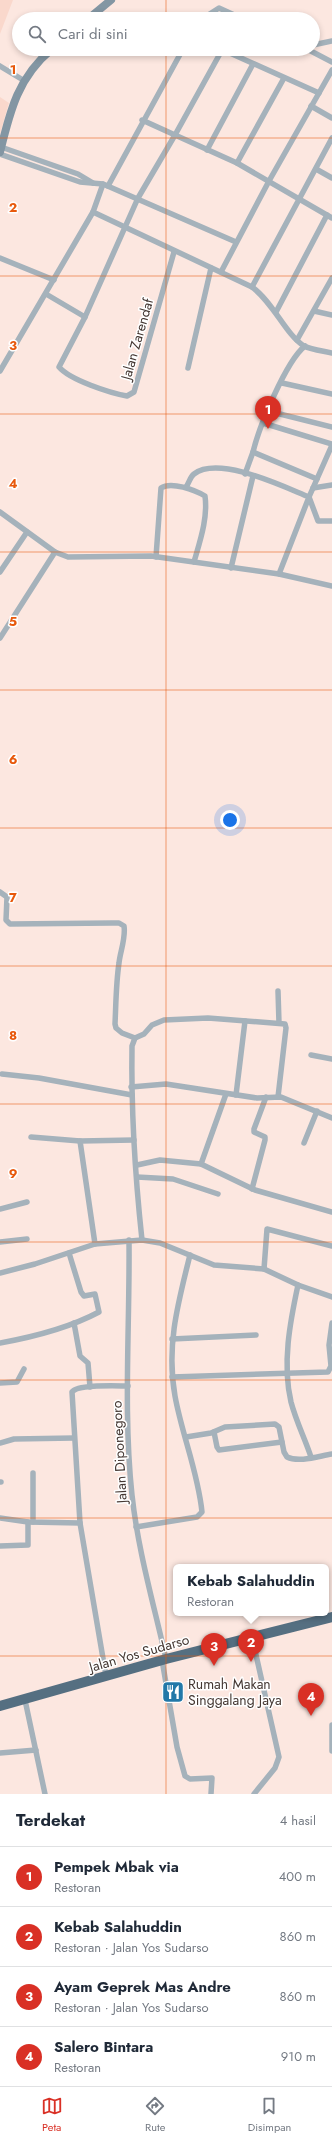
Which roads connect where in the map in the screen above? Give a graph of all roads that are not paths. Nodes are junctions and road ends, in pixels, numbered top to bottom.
1 (108, 1) edge
2 (96, 12) edge
3 (213, 12) edge
4 (227, 12) edge
5 (332, 41) edge
6 (320, 44) edge
7 (44, 56) edge
8 (179, 56) edge
9 (217, 56) edge
10 (236, 56) edge
11 (320, 56) edge
12 (332, 62) edge
13 (253, 64) junction
14 (0, 66) edge
15 (332, 70) edge
16 (284, 78) junction
17 (330, 78) edge
18 (23, 80) junction
19 (319, 93) junction
20 (311, 106) junction
21 (332, 118) edge
22 (142, 120) junction
23 (175, 135) junction
24 (332, 138) edge
25 (207, 150) junction
26 (0, 151) edge
27 (237, 163) junction
28 (316, 169) junction
29 (332, 178) edge
30 (269, 181) junction
31 (106, 185) junction
32 (138, 198) junction
33 (299, 199) junction
34 (93, 212) junction
35 (330, 217) edge
36 (124, 228) junction
37 (236, 242) junction
38 (174, 252) junction
39 (0, 258) edge
40 (211, 268) junction
41 (221, 272) junction
42 (332, 278) edge
43 (54, 280) junction
44 (252, 287) junction
45 (46, 294) junction
46 (314, 311) junction
47 (276, 312) junction
48 (332, 315) edge
49 (84, 317) junction
50 (297, 340) junction
51 (305, 346) junction
52 (332, 353) edge
53 (188, 368) dead end
54 (0, 372) edge
55 (282, 383) junction
56 (332, 394) edge
57 (268, 411) junction
58 (263, 423) junction
59 (332, 427) edge
60 (332, 444) edge
61 (331, 451) edge
62 (253, 452) junction
63 (245, 474) junction
64 (253, 476) junction
65 (317, 479) junction
66 (332, 485) edge
67 (186, 487) junction
68 (313, 488) junction
69 (310, 497) junction
70 (0, 512) edge
71 (332, 521) edge
72 (27, 532) junction
73 (55, 552) junction
74 (156, 556) junction
75 (194, 562) junction
76 (230, 568) junction
77 (0, 572) edge
78 (279, 574) junction
79 (332, 586) edge
80 (0, 638) edge
81 (0, 892) edge
82 (278, 991) dead end
83 (244, 1021) junction
84 (279, 1022) junction
85 (135, 1038) junction
86 (311, 1055) dead end
87 (332, 1059) edge
88 (2, 1074) dead end
89 (131, 1087) junction
90 (226, 1094) junction
91 (132, 1095) junction
92 (236, 1095) junction
93 (278, 1097) junction
94 (266, 1098) junction
95 (317, 1111) junction
96 (332, 1118) edge
97 (31, 1137) dead end
98 (134, 1140) junction
99 (80, 1141) junction
100 (304, 1143) dead end
101 (201, 1164) junction
102 (137, 1165) junction
103 (137, 1177) junction
104 (252, 1189) junction
105 (218, 1194) dead end
106 (27, 1202) dead end
107 (0, 1209) edge
108 (332, 1212) edge
109 (26, 1239) dead end
110 (129, 1240) junction
111 (142, 1240) junction
112 (0, 1242) edge
113 (95, 1244) junction
114 (332, 1246) edge
115 (69, 1253) junction
116 (190, 1255) junction
117 (264, 1269) junction
118 (0, 1273) edge
119 (298, 1285) junction
120 (332, 1297) edge
121 (74, 1323) junction
122 (332, 1323) edge
123 (256, 1335) dead end
124 (172, 1339) junction
125 (0, 1343) edge
126 (24, 1369) dead end
127 (288, 1373) junction
128 (172, 1377) junction
129 (0, 1383) edge
130 (128, 1386) junction
131 (90, 1387) junction
132 (214, 1432) junction
133 (186, 1437) junction
134 (74, 1438) junction
135 (282, 1442) junction
136 (0, 1443) edge
137 (332, 1454) edge
138 (311, 1458) junction
139 (32, 1473) dead end
140 (0, 1518) edge
141 (30, 1522) junction
142 (80, 1523) junction
143 (136, 1527) junction
144 (0, 1546) edge
145 (327, 1616) edge
146 (252, 1637) junction
147 (164, 1660) junction
148 (106, 1676) junction
149 (25, 1700) junction
150 (0, 1706) edge
151 (332, 1725) edge
152 (36, 1750) junction
153 (332, 1750) edge
154 (0, 1754) edge
155 (46, 1794) edge
156 (211, 1794) edge
157 (254, 1794) edge

1 - 2 main road
3 - 4 street
5 - 6 street
7 - 18 main road
8 - 22 street
9 - 23 street
10 - 13 street
11 - 12 street
13 - 16 street
13 - 25 street
14 - 18 street
15 - 17 street
16 - 19 street
16 - 27 street
17 - 19 street
18 - 26 main road
19 - 20 street
20 - 21 street
20 - 30 street
22 - 23 street
22 - 31 street
23 - 25 street
23 - 32 street
24 - 28 street
25 - 27 street
26 - 31 street
27 - 30 street
28 - 29 street
28 - 33 street
30 - 33 street
30 - 37 street
31 - 32 street
31 - 34 street
32 - 36 street
32 - 37 street
33 - 35 street
33 - 44 street
34 - 36 street
34 - 43 street
35 - 47 street
36 - 38 street
36 - 49 street
37 - 41 street
38 - 40 street
38 - 49 street, Jalan Zarendaf
39 - 43 street
40 - 41 street
40 - 53 street
41 - 44 street
42 - 46 street
43 - 45 street
44 - 47 street
45 - 49 street
45 - 54 street
46 - 48 street
46 - 50 street
47 - 50 street
50 - 51 street
51 - 52 street
51 - 55 street
55 - 56 street
55 - 57 street
57 - 58 street
57 - 59 street
58 - 60 street
58 - 62 street
60 - 61 street
61 - 65 street
62 - 63 street
62 - 65 street
63 - 64 street
63 - 67 street
64 - 69 street
64 - 76 street
65 - 68 street
66 - 68 street
67 - 74 street
67 - 75 street
68 - 69 street
69 - 71 street
69 - 78 street
70 - 72 street
72 - 73 street
72 - 77 street
73 - 74 street
73 - 80 street
74 - 75 street
75 - 76 street
76 - 78 street
78 - 79 street
81 - 85 street
82 - 84 street
83 - 84 street
83 - 85 street
83 - 92 street
84 - 93 street
85 - 89 street
86 - 87 street
88 - 91 street
89 - 90 street
89 - 91 street
90 - 92 street
90 - 101 street
91 - 98 street
92 - 94 street
93 - 94 street
93 - 95 street
94 - 104 street
95 - 96 street
95 - 100 street
97 - 99 street
98 - 99 street
98 - 102 street
99 - 113 street
101 - 102 street
101 - 104 street
102 - 103 street
103 - 105 street
103 - 111 street
104 - 108 street
106 - 107 street
109 - 112 street
110 - 111 street
110 - 113 street
110 - 130 street, Jalan Diponegoro
111 - 116 street
113 - 115 street
114 - 117 street
115 - 118 street
115 - 121 street
116 - 117 street
116 - 124 street
117 - 119 street
119 - 120 street
119 - 127 street
121 - 125 street
121 - 131 street
122 - 127 street
123 - 124 street
124 - 128 street
126 - 129 street
127 - 128 street
127 - 138 street
128 - 133 street
130 - 131 street
130 - 143 street, Jalan Diponegoro
131 - 134 street
132 - 133 street
132 - 135 street
132 - 135 street
133 - 143 street
134 - 136 street
134 - 142 street
135 - 138 street
137 - 138 street
139 - 141 street
140 - 141 street
141 - 142 street
141 - 144 street
142 - 148 street
143 - 147 street, Jalan Diponegoro
145 - 146 highway, Jalan Yos Sudarso
146 - 147 highway, Jalan Yos Sudarso
146 - 157 street
147 - 148 highway, Jalan Yos Sudarso
147 - 156 street, Jalan Diponegoro
148 - 149 highway, Jalan Yos Sudarso
149 - 150 highway, Jalan Yos Sudarso
149 - 152 street
151 - 153 street
152 - 154 street
152 - 155 street

